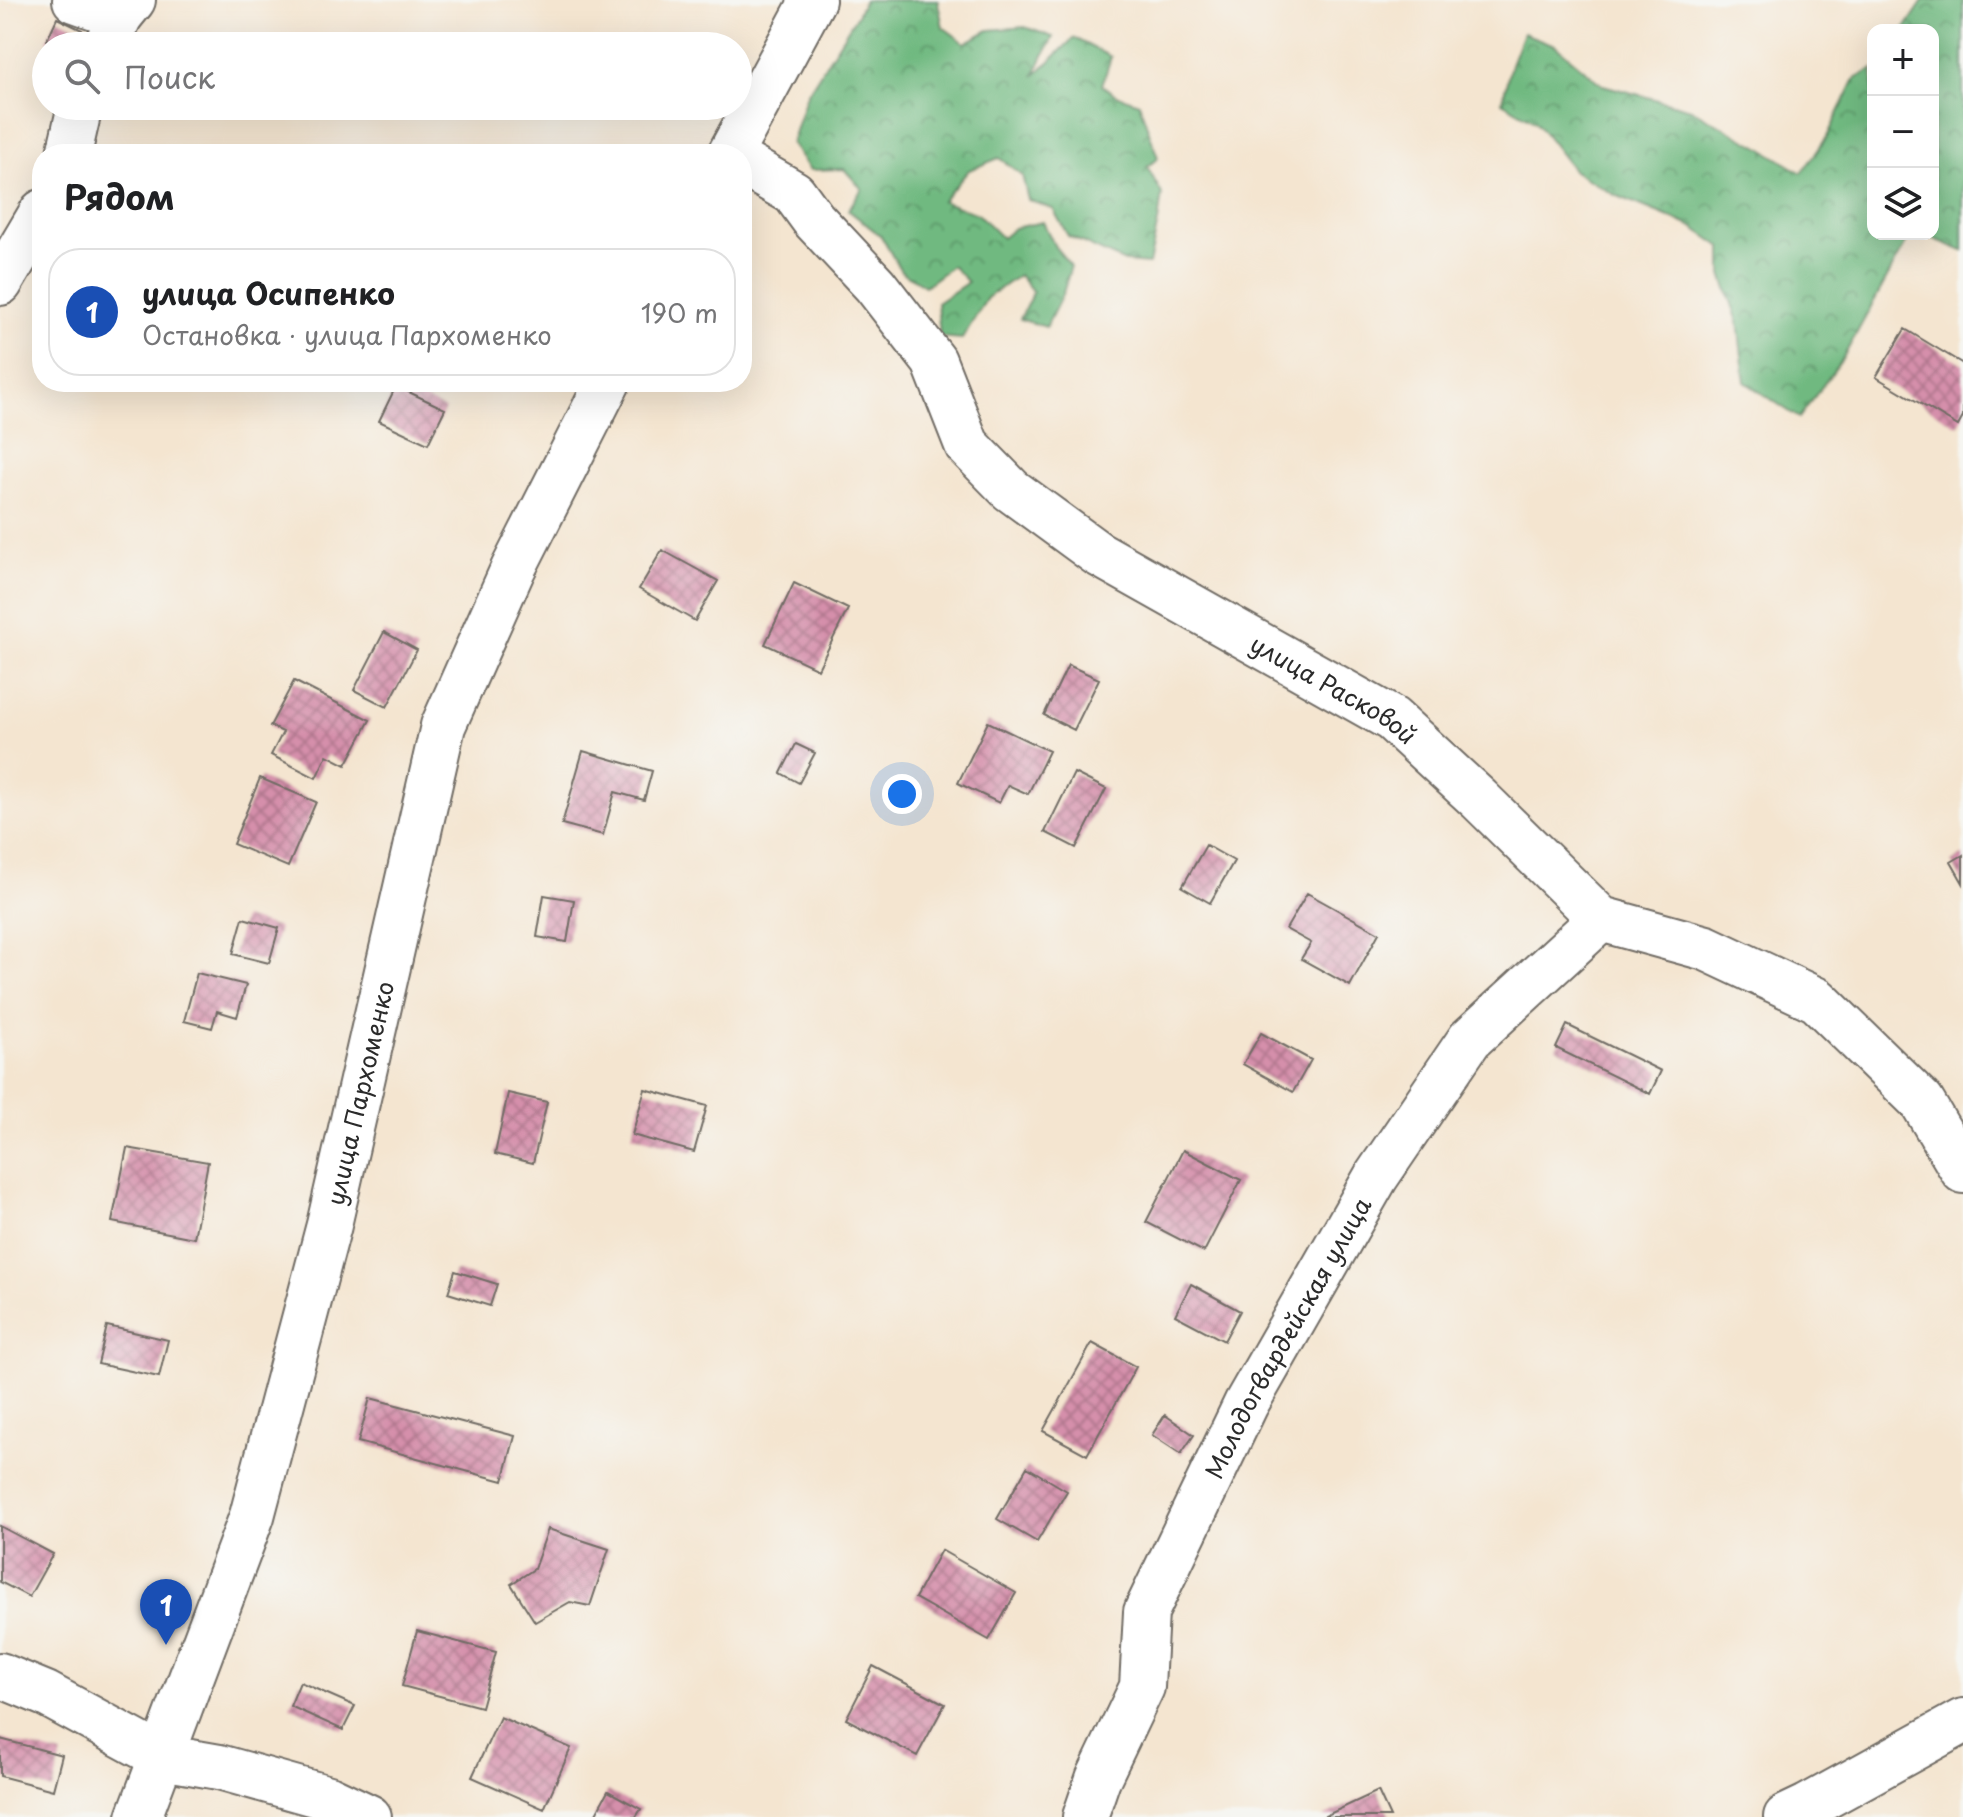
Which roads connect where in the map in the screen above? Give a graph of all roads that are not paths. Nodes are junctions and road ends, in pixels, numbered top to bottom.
1 (75, 0) edge
2 (813, 0) edge
3 (120, 21) edge
4 (752, 113) edge
5 (77, 120) edge
6 (748, 120) edge
7 (71, 144) edge
8 (735, 144) edge
9 (752, 169) edge
10 (32, 229) edge
11 (0, 283) edge
12 (603, 392) edge
13 (1601, 919) junction
14 (1963, 1171) edge
15 (0, 1675) edge
16 (1963, 1721) edge
17 (162, 1757) junction
18 (1802, 1814) edge
19 (139, 1817) edge
20 (369, 1817) edge
21 (1085, 1817) edge

1 - 3 street
2 - 4 street
5 - 7 street
6 - 8 street
9 - 13 street, улица Расковой
10 - 11 street
12 - 17 street, улица Пархоменко
13 - 14 street, улица Расковой
13 - 21 street, Молодогвардейская улица
15 - 17 street
16 - 18 street
17 - 19 street, улица Пархоменко
17 - 20 street

